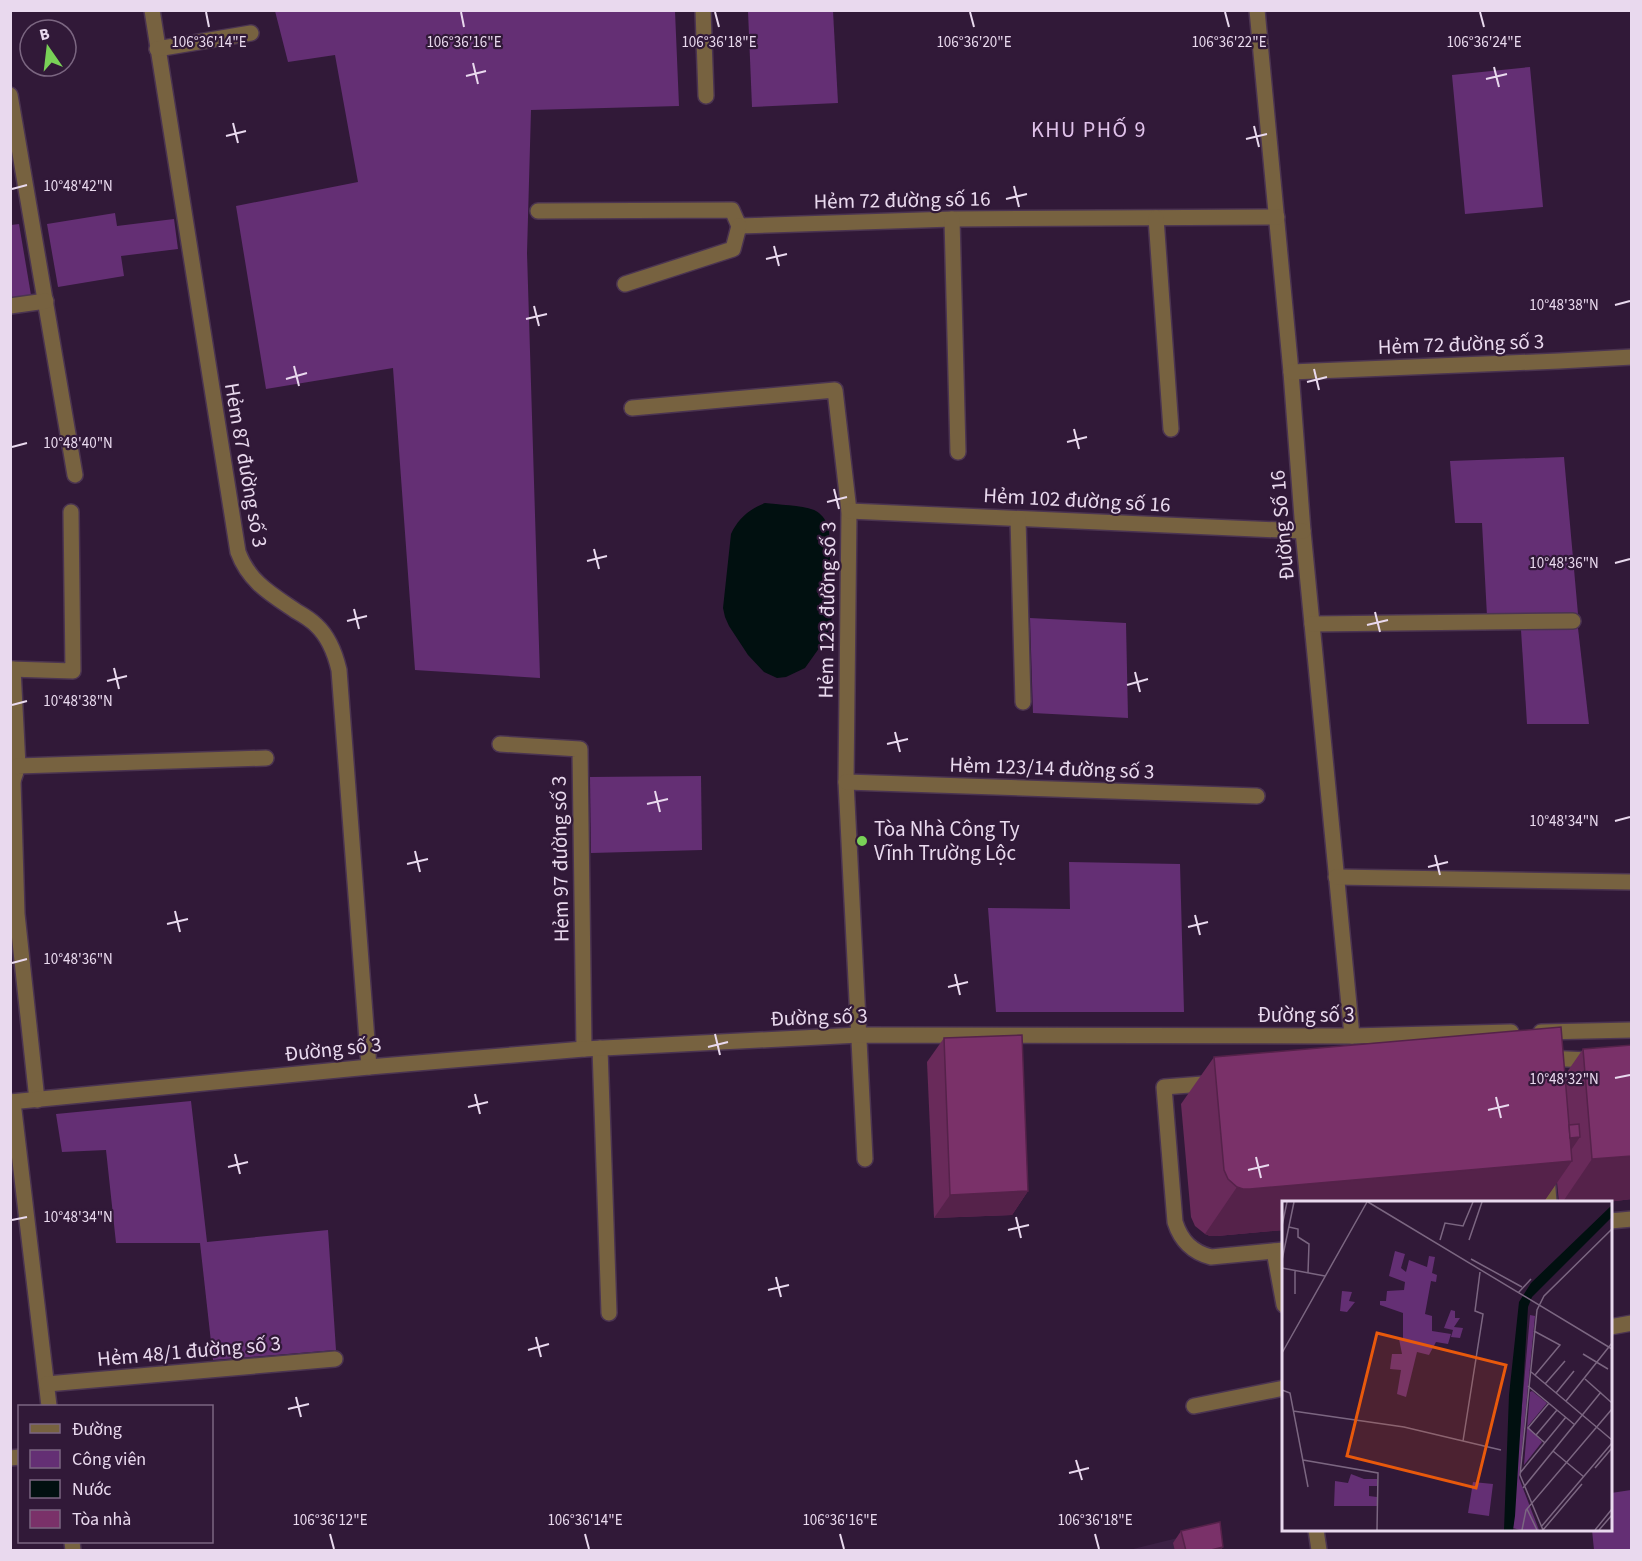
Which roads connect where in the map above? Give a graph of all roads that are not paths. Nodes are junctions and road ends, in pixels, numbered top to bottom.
1 (152, 10) edge
2 (703, 10) edge
3 (1257, 10) edge
4 (251, 33) dead end
5 (157, 49) junction
6 (10, 95) edge
7 (706, 96) dead end
8 (16, 166) edge
9 (538, 212) dead end
10 (1277, 217) junction
11 (1156, 218) junction
12 (952, 219) junction
13 (739, 226) junction
14 (625, 284) dead end
15 (46, 300) junction
16 (10, 306) edge
17 (1632, 357) edge
18 (1291, 372) junction
19 (632, 408) dead end
20 (1172, 429) dead end
21 (958, 452) dead end
22 (75, 475) dead end
23 (849, 511) junction
24 (72, 512) dead end
25 (1018, 519) junction
26 (1303, 531) junction
27 (1573, 621) dead end
28 (1312, 624) junction
29 (12, 669) edge
30 (1023, 702) dead end
31 (500, 744) dead end
32 (266, 758) dead end
33 (14, 776) edge
34 (846, 782) junction
35 (1257, 796) dead end
36 (1336, 877) junction
37 (1632, 882) edge
38 (14, 897) edge
39 (1632, 1030) edge
40 (859, 1035) junction
41 (1352, 1036) junction
42 (592, 1049) junction
43 (1534, 1061) edge
44 (1632, 1062) edge
45 (369, 1067) junction
46 (1234, 1081) edge
47 (37, 1100) junction
48 (12, 1102) edge
49 (1546, 1158) edge
50 (865, 1159) dead end
51 (1549, 1201) edge
52 (1632, 1219) edge
53 (1612, 1221) edge
54 (1279, 1251) edge
55 (1282, 1283) edge
56 (609, 1313) dead end
57 (1632, 1323) edge
58 (1612, 1327) edge
59 (335, 1359) dead end
60 (46, 1384) junction
61 (1282, 1388) edge
62 (50, 1405) edge
63 (1194, 1406) dead end
64 (1316, 1531) edge
65 (1319, 1551) edge

1 - 5 street, Hẻm 87 đường số 3
2 - 7 street
3 - 10 street, Đường Số 16
4 - 5 street
5 - 45 street, Hẻm 87 đường số 3
6 - 8 street
8 - 15 street
9 - 13 street
10 - 11 street, Hẻm 72 đường số 16
10 - 18 street, Đường Số 16
11 - 12 street, Hẻm 72 đường số 16
11 - 20 street
12 - 13 street, Hẻm 72 đường số 16
12 - 21 street
13 - 14 street
15 - 16 street
15 - 22 street
17 - 18 street, Hẻm 72 đường số 3
18 - 26 street, Đường Số 16
19 - 23 street, Hẻm 123 đường số 3
23 - 25 street, Hẻm 102 đường số 16
23 - 34 street, Hẻm 123 đường số 3
24 - 29 street
25 - 26 street, Hẻm 102 đường số 16
25 - 30 street
26 - 28 street, Đường Số 16
27 - 28 street
28 - 36 street, Đường Số 16
29 - 33 street
31 - 42 street, Hẻm 97 đường số 3
32 - 33 street
33 - 38 street
34 - 35 street, Hẻm 123/14 đường số 3
34 - 40 street, Hẻm 123 đường số 3
36 - 37 street
36 - 41 street, Đường Số 16
38 - 47 street
39 - 41 street, Đường số 3
40 - 41 street, Đường số 3
40 - 42 street, Đường số 3
40 - 50 street, Hẻm 123 đường số 3
42 - 45 street, Đường số 3
42 - 56 street
43 - 44 street
45 - 47 street, Đường số 3
46 - 54 street
47 - 48 street, Đường số 3
48 - 60 street
49 - 51 street
52 - 53 street
54 - 55 street
57 - 58 street
59 - 60 street, Hẻm 48/1 đường số 3
60 - 62 street
61 - 63 street
64 - 65 street

